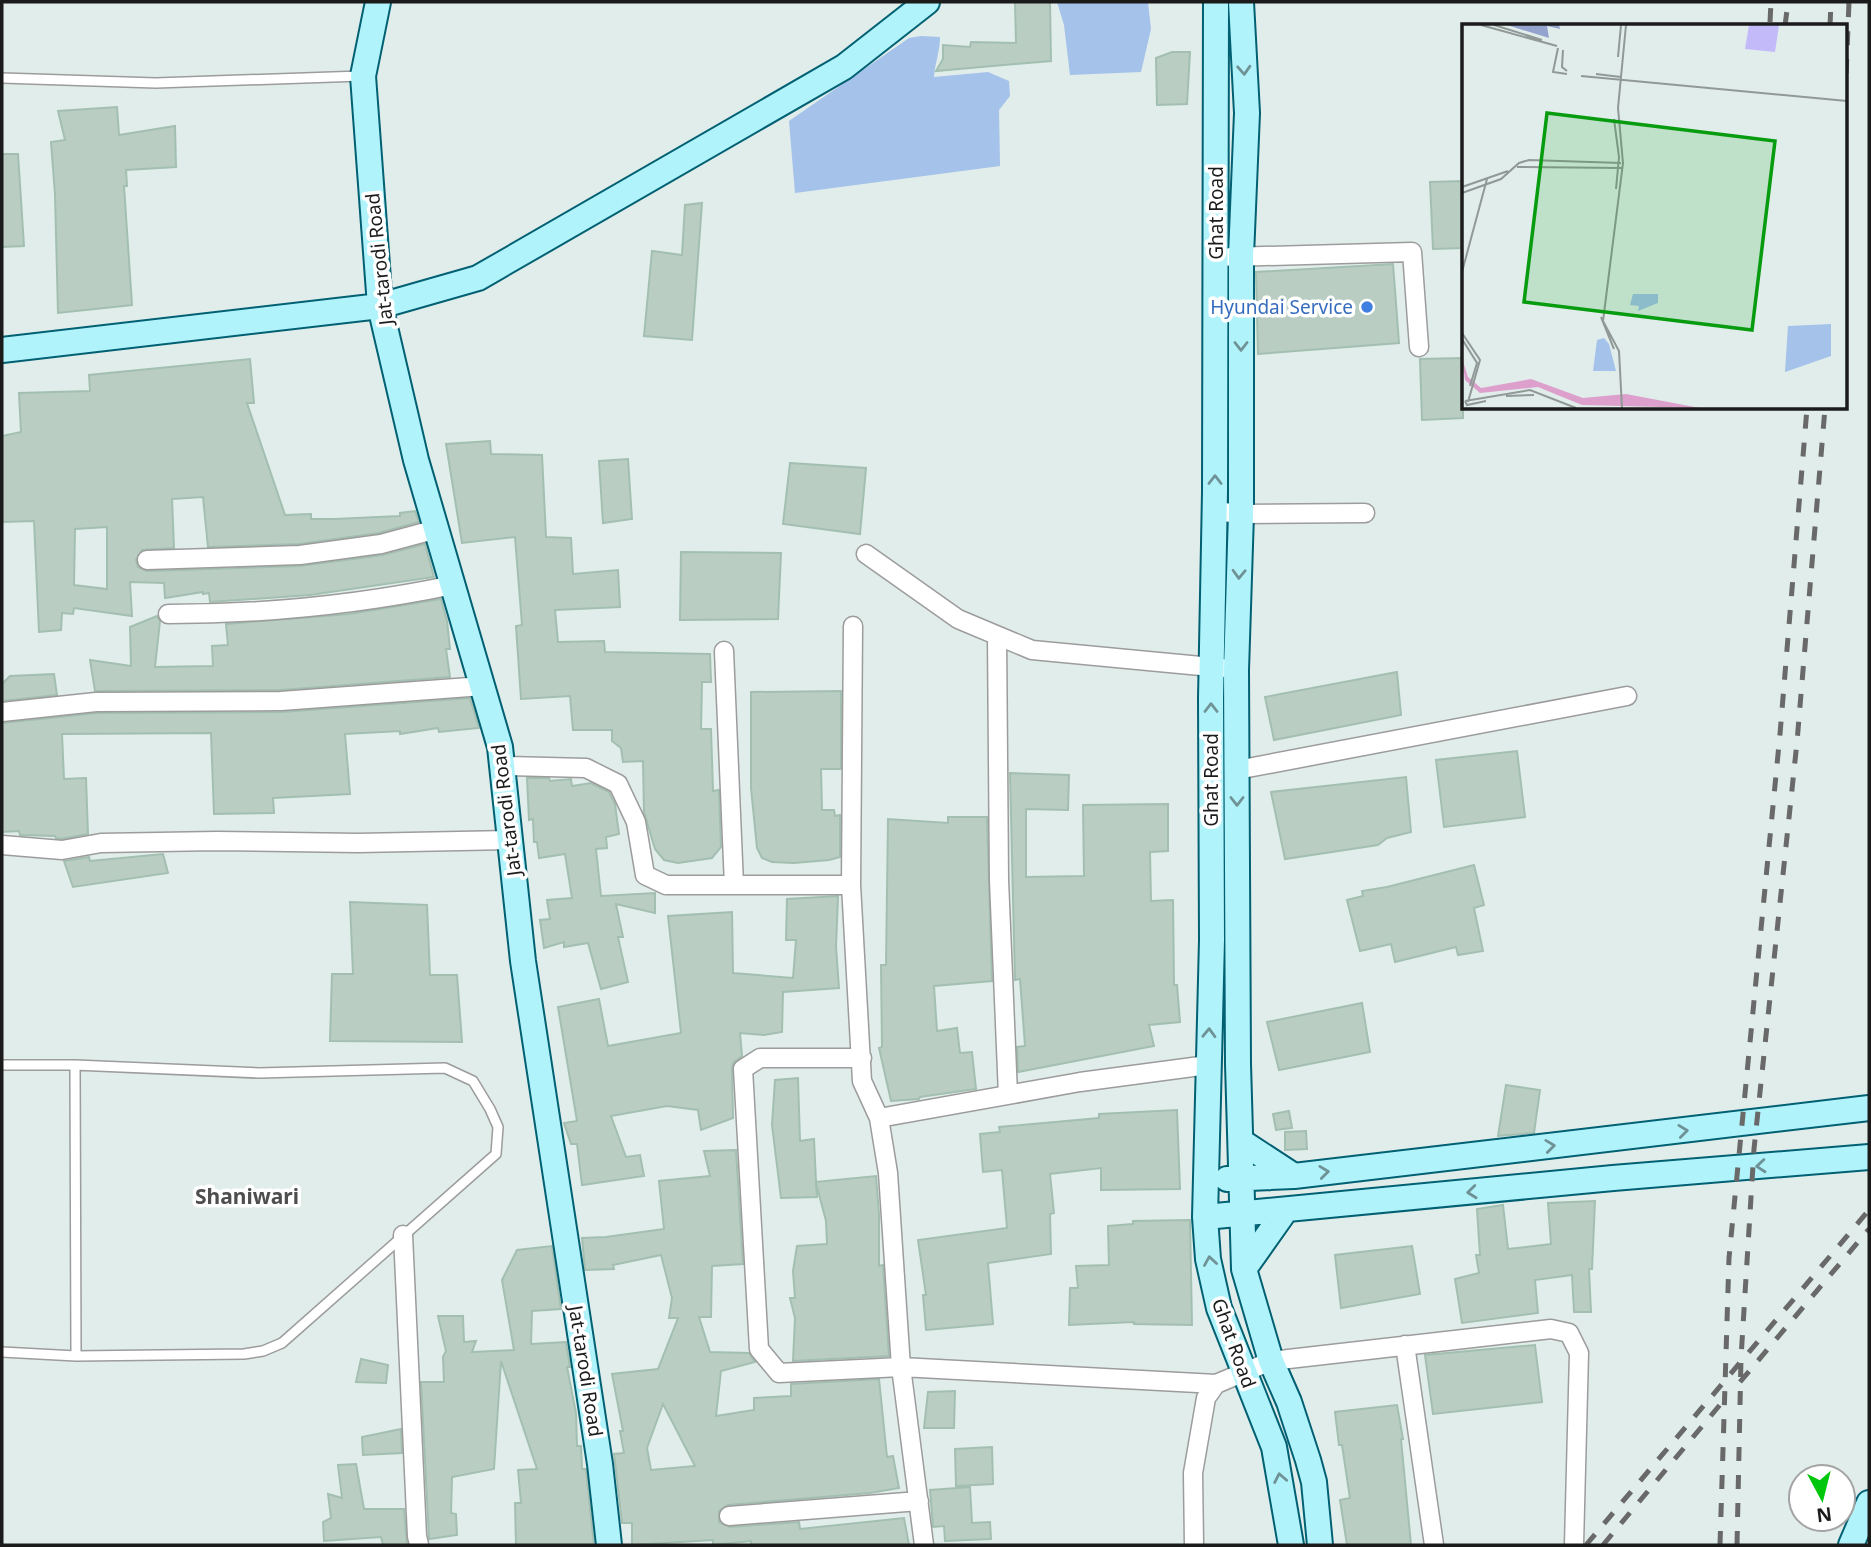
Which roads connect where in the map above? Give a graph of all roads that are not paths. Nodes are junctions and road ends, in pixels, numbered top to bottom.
1 (378, 2) edge
2 (927, 2) edge
3 (1216, 2) edge
4 (1241, 2) edge
5 (363, 76) junction
6 (2, 78) edge
7 (1241, 256) junction
8 (1216, 258) junction
9 (380, 306) junction
10 (1419, 347) dead end
11 (2, 351) edge
12 (1214, 511) junction
13 (1364, 513) dead end
14 (1241, 514) junction
15 (437, 529) junction
16 (866, 554) dead end
17 (148, 560) dead end
18 (453, 585) junction
19 (167, 614) dead end
20 (853, 626) dead end
21 (997, 636) junction
22 (724, 651) dead end
23 (1212, 666) junction
24 (1236, 670) junction
25 (483, 686) junction
26 (1627, 696) dead end
27 (2, 712) edge
28 (503, 766) junction
29 (1237, 771) junction
30 (510, 840) junction
31 (2, 845) edge
32 (734, 885) junction
33 (851, 885) junction
34 (862, 1058) junction
35 (2, 1065) edge
36 (75, 1065) junction
37 (1208, 1065) junction
38 (1008, 1095) junction
39 (1869, 1108) edge
40 (879, 1118) junction
41 (1242, 1142) junction
42 (1869, 1157) edge
43 (1294, 1176) junction
44 (1208, 1179) junction
45 (1243, 1180) junction
46 (1285, 1211) junction
47 (1243, 1215) junction
48 (1205, 1217) junction
49 (403, 1235) junction
50 (1244, 1269) junction
51 (1405, 1345) junction
52 (2, 1352) edge
53 (76, 1356) junction
54 (1271, 1361) junction
55 (901, 1367) junction
56 (1244, 1372) junction
57 (1216, 1384) junction
58 (919, 1501) junction
59 (1869, 1503) edge
60 (729, 1516) dead end
61 (419, 1545) edge
62 (608, 1545) edge
63 (924, 1545) edge
64 (1194, 1545) edge
65 (1292, 1545) edge
66 (1320, 1545) edge
67 (1434, 1545) edge
68 (1574, 1545) edge
69 (1851, 1545) edge

1 - 5 main road, Jat-tarodi Road
2 - 9 main road
3 - 8 main road, Ghat Road
4 -> 7 main road, Ghat Road
5 - 6 lane
5 - 9 main road, Jat-tarodi Road
7 - 8 street
7 - 10 street
7 -> 14 main road, Ghat Road
12 -> 8 main road, Ghat Road
9 - 11 main road
9 - 15 main road, Jat-tarodi Road
12 - 14 street
12 - 23 main road, Ghat Road
13 - 14 street
14 -> 24 main road, Ghat Road
15 - 17 street
15 - 18 main road, Jat-tarodi Road
16 - 21 street
18 - 19 street
18 - 25 main road, Jat-tarodi Road
20 - 33 street
21 - 23 street
21 - 38 street
22 - 32 street
23 - 24 street
37 -> 23 main road, Ghat Road
24 - 29 main road, Ghat Road
25 - 27 street
25 - 28 main road, Jat-tarodi Road
26 - 29 street
28 - 30 main road, Jat-tarodi Road
28 - 32 street
29 -> 41 main road, Ghat Road
30 - 31 street
30 - 62 main road, Jat-tarodi Road
32 - 33 street
33 - 34 street
34 - 40 street
34 - 55 street
35 - 36 lane
36 - 49 lane
36 - 53 lane
37 - 38 street
37 - 44 main road, Ghat Road
38 - 40 street
43 -> 39 main road
40 - 55 street
41 - 43 main road
41 - 45 main road, Ghat Road
42 -> 46 main road
43 - 45 main road
44 - 45 main road
44 - 48 main road, Ghat Road
45 - 47 main road, Ghat Road
46 - 47 main road
46 - 50 main road
47 - 48 main road
47 - 50 main road, Ghat Road
56 -> 48 main road, Ghat Road
49 - 53 lane
49 - 61 street
50 - 54 main road, Ghat Road
51 - 54 street
51 - 67 street
51 - 68 street
52 - 53 lane
54 - 56 street
54 - 66 main road, Ghat Road
55 - 57 street
55 - 58 street
56 - 57 street
65 -> 56 main road, Ghat Road
57 - 64 street
58 - 60 street
58 - 63 street
59 - 69 main road

